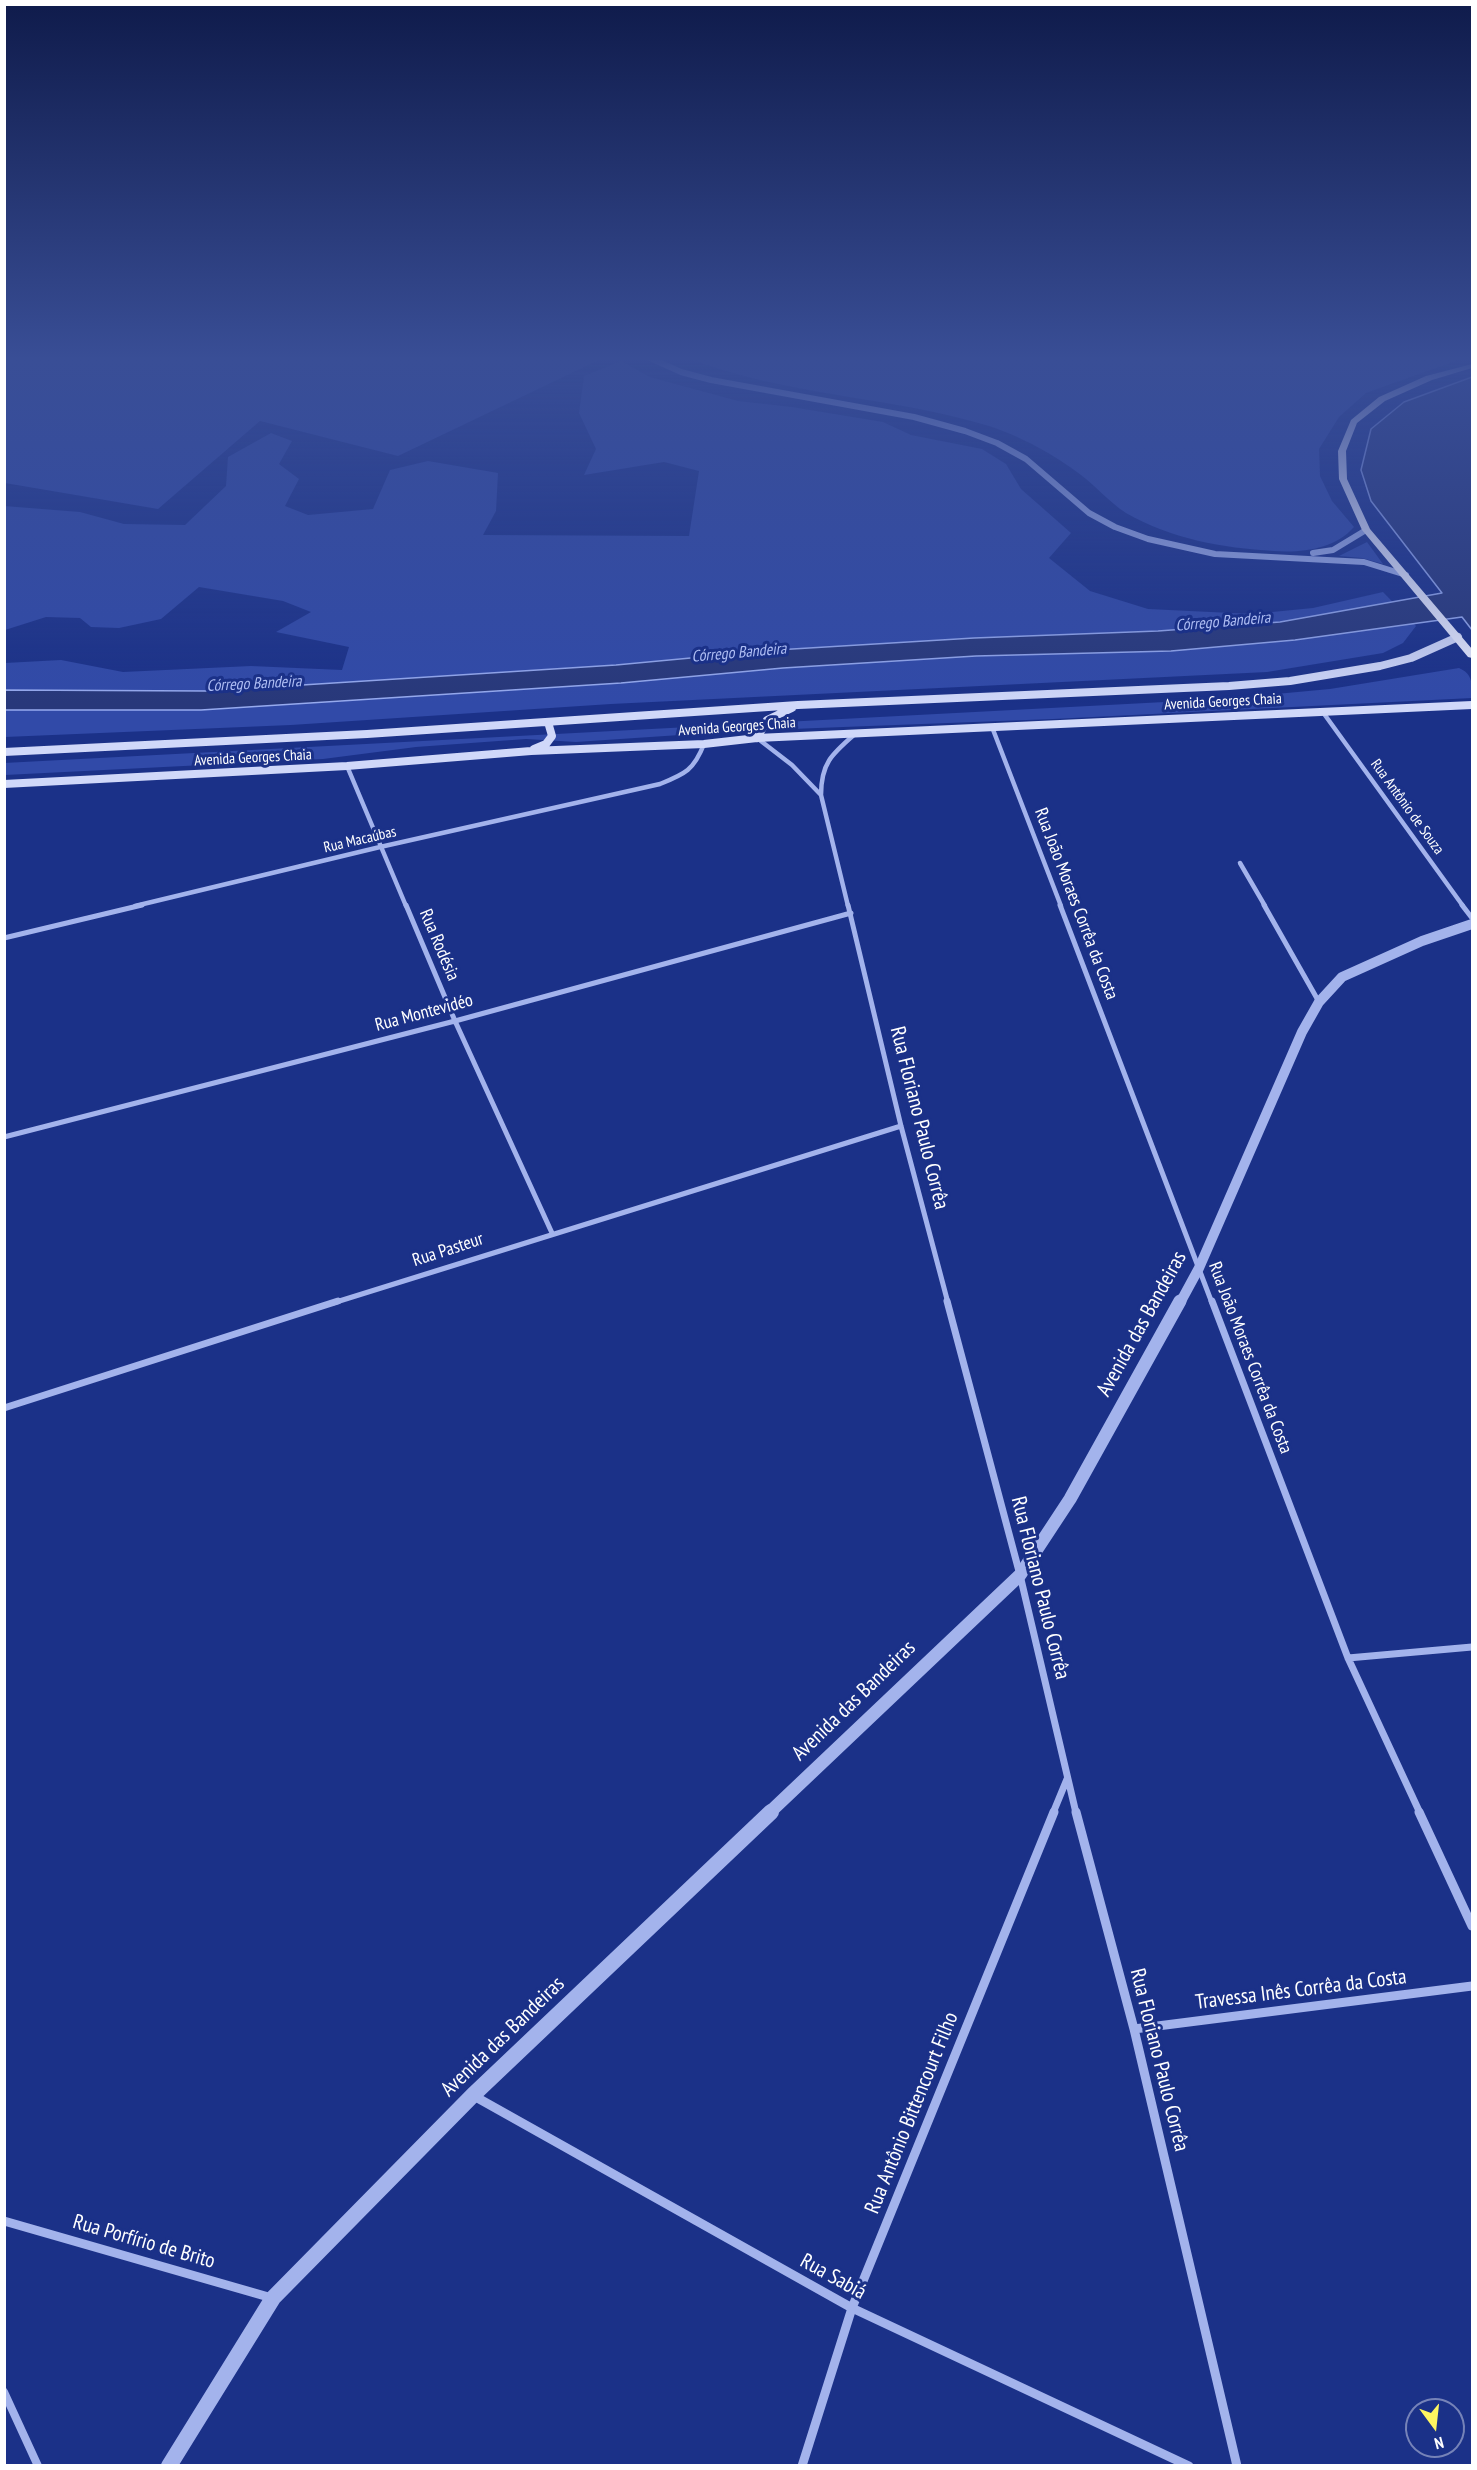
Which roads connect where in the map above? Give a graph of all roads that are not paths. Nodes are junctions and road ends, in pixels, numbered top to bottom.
1 (1043, 473) edge
2 (1343, 473) edge
3 (1366, 530) junction
4 (1286, 558) junction
5 (1406, 575) junction
6 (1458, 637) junction
7 (1473, 656) edge
8 (798, 705) junction
9 (1473, 705) edge
10 (1322, 711) junction
11 (548, 722) junction
12 (992, 727) junction
13 (856, 733) junction
14 (757, 738) junction
15 (704, 744) junction
16 (531, 751) junction
17 (4, 752) edge
18 (347, 766) junction
19 (4, 784) edge
20 (821, 795) junction
21 (380, 847) junction
22 (1240, 862) dead end
23 (850, 913) junction
24 (1473, 918) edge
25 (1473, 924) edge
26 (4, 938) edge
27 (1319, 1002) junction
28 (455, 1021) junction
29 (901, 1126) junction
30 (4, 1137) edge
31 (552, 1233) junction
32 (1199, 1268) junction
33 (4, 1408) edge
34 (1020, 1575) junction
35 (1473, 1647) edge
36 (1348, 1658) junction
37 (1067, 1779) junction
38 (1473, 1926) edge
39 (1473, 1986) edge
40 (1134, 2029) junction
41 (473, 2095) junction
42 (4, 2221) edge
43 (273, 2298) junction
44 (852, 2308) junction
45 (4, 2392) edge
46 (38, 2466) edge
47 (170, 2466) edge
48 (802, 2466) edge
49 (1189, 2466) edge
50 (1237, 2466) edge

1 - 4 street
2 - 3 main road
3 - 4 street
3 - 5 main road
4 - 5 street
5 - 6 main road
6 - 7 main road
6 - 8 main road, Avenida Georges Chaia
8 - 11 main road, Avenida Georges Chaia
8 - 14 main road
9 - 10 main road, Avenida Georges Chaia
10 - 12 main road, Avenida Georges Chaia
10 - 24 street, Rua Antônio de Souza
11 - 16 main road
11 - 17 main road, Avenida Georges Chaia
12 - 13 main road, Avenida Georges Chaia
12 - 32 street, Rua João Moraes Corrêa da Costa
13 - 14 main road, Avenida Georges Chaia
13 - 20 street, Rua Floriano Paulo Corrêa
14 - 15 main road, Avenida Georges Chaia
14 - 20 street
15 - 16 main road, Avenida Georges Chaia
15 - 21 street, Rua Macaúbas
16 - 18 main road, Avenida Georges Chaia
18 - 19 main road, Avenida Georges Chaia
18 - 21 street, Rua Rodésia
20 - 23 street, Rua Floriano Paulo Corrêa
21 - 26 street, Rua Macaúbas
21 - 28 street, Rua Rodésia
22 - 27 street
23 - 28 street, Rua Montevidéo
23 - 29 street, Rua Floriano Paulo Corrêa
25 - 27 street, Avenida das Bandeiras
27 - 32 street, Avenida das Bandeiras
28 - 30 street, Rua Montevidéo
28 - 31 street, Rua Rodésia
29 - 31 street, Rua Pasteur
29 - 34 street, Rua Floriano Paulo Corrêa
31 - 33 street, Rua Pasteur
32 - 34 street, Avenida das Bandeiras
32 - 36 street, Rua João Moraes Corrêa da Costa
34 - 37 street, Rua Floriano Paulo Corrêa
34 - 41 street, Avenida das Bandeiras
35 - 36 street
36 - 38 street, Rua João Moraes Corrêa da Costa
37 - 40 street, Rua Floriano Paulo Corrêa
37 - 44 street, Rua Antônio Bittencourt Filho
39 - 40 street, Travessa Inês Corrêa da Costa
40 - 50 street, Rua Floriano Paulo Corrêa
41 - 43 street, Avenida das Bandeiras
41 - 44 street, Rua Sabiá
42 - 43 street, Rua Porfírio de Brito
43 - 47 street, Avenida das Bandeiras
44 - 48 street, Rua Antônio Bittencourt Filho
44 - 49 street, Rua Sabiá
45 - 46 street

